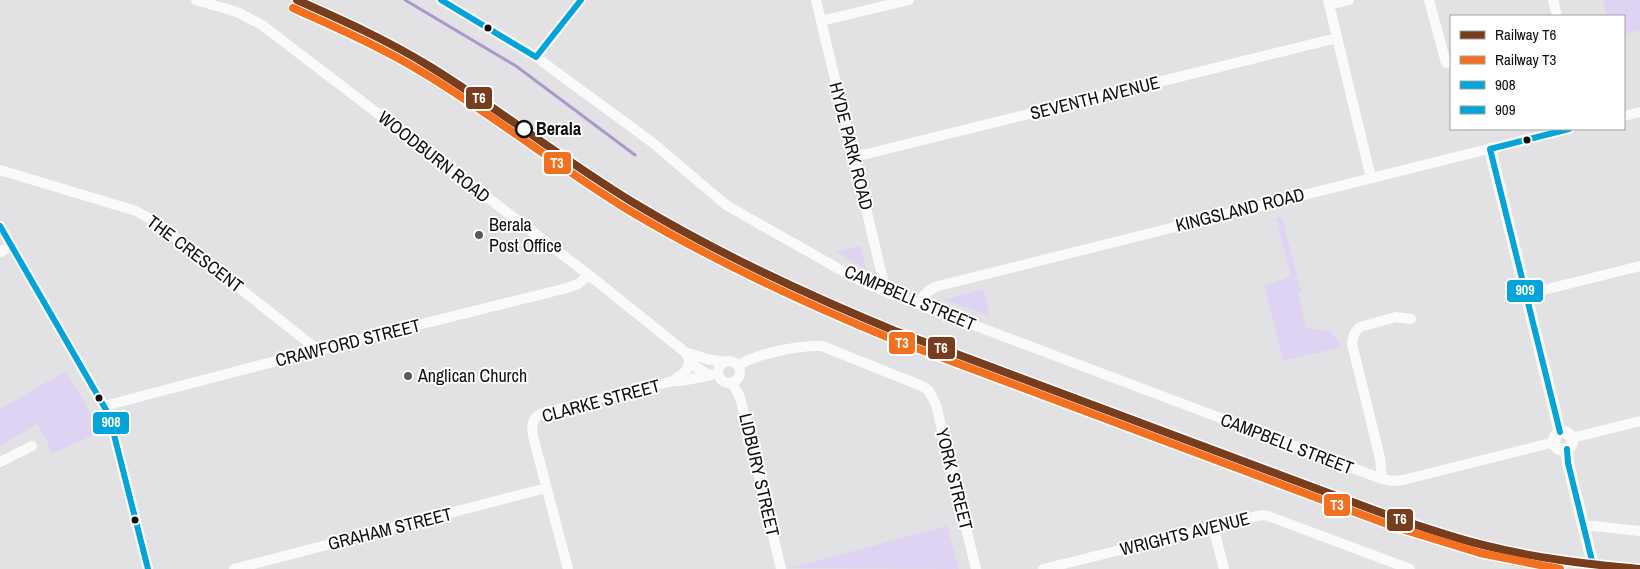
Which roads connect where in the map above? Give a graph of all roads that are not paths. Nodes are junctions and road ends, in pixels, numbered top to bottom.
1 (196, 0) edge
2 (441, 0) edge
3 (581, 0) edge
4 (816, 0) edge
5 (908, 0) edge
6 (1349, 0) edge
7 (1430, 0) edge
8 (1553, 0) edge
9 (1328, 2) edge
10 (1557, 15) edge
11 (821, 21) junction
12 (1337, 38) junction
13 (536, 57) junction
14 (1446, 63) dead end
15 (1640, 112) edge
16 (1625, 116) edge
17 (1565, 130) edge
18 (1490, 149) junction
19 (854, 157) junction
20 (0, 170) edge
21 (1371, 178) junction
22 (0, 226) edge
23 (11, 246) junction
24 (0, 252) edge
25 (1640, 266) edge
26 (589, 275) junction
27 (886, 292) junction
28 (1527, 294) junction
29 (919, 304) junction
30 (1411, 319) dead end
31 (318, 350) junction
32 (687, 356) junction
33 (725, 362) junction
34 (738, 366) junction
35 (713, 375) junction
36 (673, 381) junction
37 (732, 382) junction
38 (104, 406) junction
39 (1640, 421) edge
40 (1557, 437) junction
41 (1570, 443) junction
42 (32, 446) dead end
43 (0, 462) edge
44 (1382, 479) junction
45 (546, 488) junction
46 (1213, 526) junction
47 (1584, 526) junction
48 (1640, 531) edge
49 (148, 569) edge
50 (234, 569) edge
51 (568, 569) edge
52 (781, 569) edge
53 (976, 569) edge
54 (1043, 569) edge
55 (1224, 569) edge
56 (1410, 569) edge
57 (1594, 569) edge

1 - 26 street, WOODBURN ROAD
2 - 13 street, CAMPBELL STREET
3 - 13 street
4 - 11 street, HYDE PARK ROAD
5 - 11 street
6 - 9 street
7 - 14 street
8 - 10 street
9 - 12 street
11 - 19 street, HYDE PARK ROAD
12 - 19 street, SEVENTH AVENUE
12 - 21 street
13 - 27 street, CAMPBELL STREET
15 - 16 street
17 - 18 street, KINGSLAND ROAD
18 - 21 street, KINGSLAND ROAD
18 - 28 street
19 - 27 street, HYDE PARK ROAD
20 - 31 street, THE CRESCENT
21 - 29 street, KINGSLAND ROAD
22 - 23 street
23 - 24 street
23 - 38 street
25 - 28 street
26 - 31 street, CRAWFORD STREET
26 - 32 street, WOODBURN ROAD
27 - 29 street, CAMPBELL STREET
28 - 40 street
29 - 44 street, CAMPBELL STREET
30 - 44 street
31 - 38 street, CRAWFORD STREET
32 - 33 street, WOODBURN ROAD
32 - 35 street, WOODBURN ROAD
32 - 36 street, CLARKE STREET
33 - 34 street
33 - 35 street
34 - 37 street
34 - 53 street, YORK STREET
35 - 36 street, CLARKE STREET
35 - 37 street
36 - 45 street, CLARKE STREET
37 - 52 street, LIDBURY STREET
38 - 49 street
39 - 41 street
40 - 41 street
40 - 44 street, CAMPBELL STREET
41 - 47 street
42 - 43 street
45 - 50 street, GRAHAM STREET
45 - 51 street, CLARKE STREET
46 - 54 street, WRIGHTS AVENUE
46 - 55 street
46 - 56 street, WRIGHTS AVENUE
47 - 48 street
47 - 57 street

